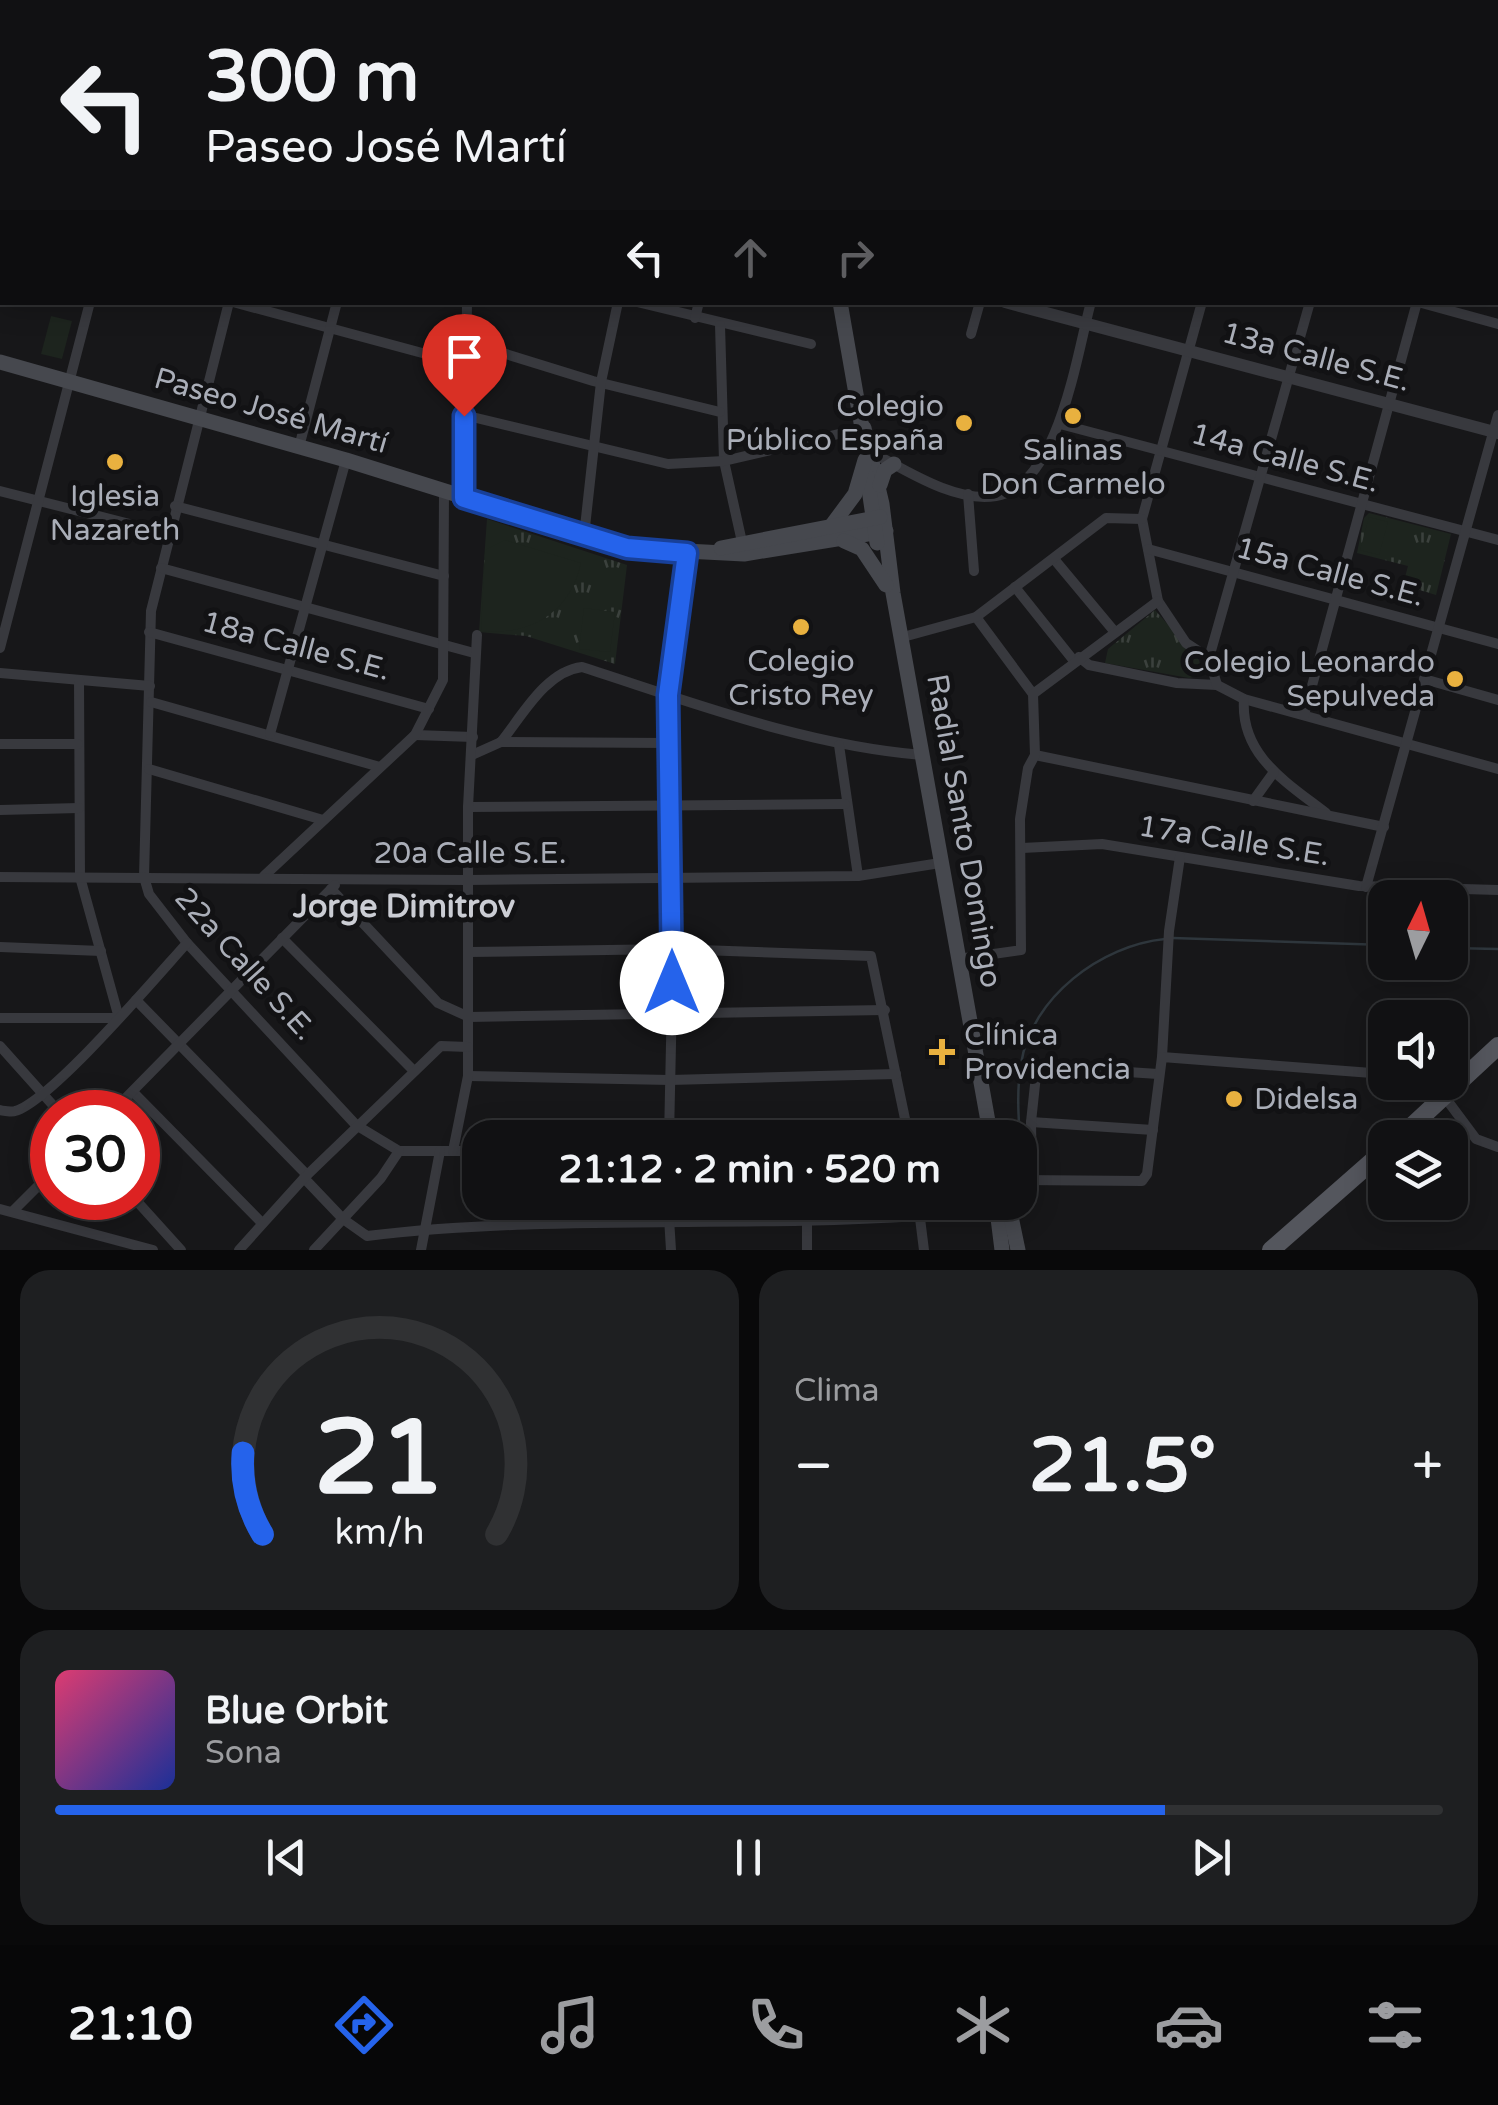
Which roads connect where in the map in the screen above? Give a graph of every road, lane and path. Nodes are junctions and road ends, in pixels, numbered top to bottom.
1 (89, 305) edge
2 (230, 305) edge
3 (242, 305) edge
4 (336, 305) edge
5 (467, 305) edge
6 (617, 305) edge
7 (648, 305) edge
8 (698, 305) edge
9 (841, 305) edge
10 (979, 305) edge
11 (1017, 305) edge
12 (1090, 305) edge
13 (1201, 305) edge
14 (1309, 305) edge
15 (1416, 305) edge
16 (1428, 305) edge
17 (695, 318) junction
18 (1086, 323) junction
19 (1498, 324) edge
20 (720, 326) junction
21 (330, 329) junction
22 (971, 334) dead end
23 (464, 340) junction
24 (811, 344) dead end
25 (1190, 349) junction
26 (0, 362) edge
27 (463, 364) junction
28 (1290, 375) junction
29 (70, 381) junction
30 (601, 382) junction
31 (1390, 402) junction
32 (720, 412) junction
33 (1498, 415) edge
34 (464, 416) junction
35 (198, 418) junction
36 (1060, 424) junction
37 (864, 428) junction
38 (1496, 432) edge
39 (300, 447) junction
40 (592, 449) junction
41 (1161, 450) junction
42 (869, 457) junction
43 (346, 460) junction
44 (724, 461) junction
45 (894, 464) junction
46 (1261, 477) junction
47 (880, 489) junction
48 (0, 491) edge
49 (444, 492) junction
50 (968, 494) junction
51 (464, 498) junction
52 (38, 501) junction
53 (1362, 504) junction
54 (175, 506) junction
55 (1142, 519) junction
56 (880, 524) junction
57 (832, 525) junction
58 (1466, 532) junction
59 (169, 534) junction
60 (584, 536) junction
61 (840, 540) junction
62 (1498, 540) edge
63 (742, 542) junction
64 (322, 544) junction
65 (1148, 549) junction
66 (694, 553) junction
67 (1054, 560) junction
68 (161, 568) junction
69 (974, 570) dead end
70 (1232, 572) junction
71 (444, 576) junction
72 (1015, 587) junction
73 (889, 589) junction
74 (1336, 600) junction
75 (1158, 601) junction
76 (307, 608) junction
77 (976, 618) junction
78 (4, 619) edge
79 (1439, 628) junction
80 (1114, 631) junction
81 (149, 632) junction
82 (477, 635) dead end
83 (903, 637) junction
84 (443, 644) junction
85 (1498, 644) edge
86 (0, 648) edge
87 (474, 653) junction
88 (1209, 658) junction
89 (1077, 659) junction
90 (288, 669) junction
91 (0, 673) edge
92 (1424, 679) junction
93 (79, 680) junction
94 (1217, 684) junction
95 (150, 686) junction
96 (1033, 694) junction
97 (668, 695) junction
98 (1244, 700) junction
99 (1498, 700) edge
100 (150, 702) junction
101 (429, 708) junction
102 (1304, 715) junction
103 (270, 734) junction
104 (415, 735) junction
105 (473, 738) junction
106 (500, 742) junction
107 (1406, 742) junction
108 (669, 743) junction
109 (0, 744) edge
110 (78, 744) junction
111 (839, 745) junction
112 (472, 755) junction
113 (922, 755) junction
114 (1035, 755) junction
115 (380, 767) junction
116 (150, 768) junction
117 (1498, 768) edge
118 (1274, 772) junction
119 (1253, 801) junction
120 (845, 804) junction
121 (670, 805) junction
122 (468, 807) junction
123 (79, 808) junction
124 (0, 810) edge
125 (1331, 816) junction
126 (324, 820) junction
127 (1384, 827) junction
128 (1022, 848) junction
129 (1180, 857) junction
130 (940, 863) junction
131 (0, 876) edge
132 (264, 876) junction
133 (858, 876) junction
134 (80, 877) junction
135 (144, 877) junction
136 (342, 877) junction
137 (671, 877) junction
138 (468, 880) junction
139 (1366, 887) junction
140 (331, 889) junction
141 (1498, 890) edge
142 (282, 938) junction
143 (187, 943) junction
144 (0, 947) edge
145 (673, 949) junction
146 (101, 951) junction
147 (469, 952) junction
148 (958, 959) junction
149 (233, 988) junction
150 (136, 1000) junction
151 (885, 1010) junction
152 (469, 1016) junction
153 (671, 1016) junction
154 (0, 1018) edge
155 (120, 1018) junction
156 (181, 1042) junction
157 (0, 1046) edge
158 (1498, 1046) edge
159 (468, 1048) junction
160 (1162, 1058) junction
161 (414, 1071) junction
162 (1468, 1072) edge
163 (1368, 1073) edge
164 (896, 1074) junction
165 (1158, 1074) junction
166 (468, 1076) junction
167 (670, 1080) junction
168 (38, 1090) edge
169 (46, 1090) edge
170 (135, 1090) edge
171 (1437, 1100) edge
172 (1456, 1100) edge
173 (30, 1102) edge
174 (0, 1110) edge
175 (160, 1119) edge
176 (669, 1120) edge
177 (905, 1120) edge
178 (986, 1120) edge
179 (1031, 1120) edge
180 (1417, 1120) edge
181 (1037, 1122) edge
182 (356, 1125) junction
183 (1153, 1130) junction
184 (1498, 1147) edge
185 (399, 1151) junction
186 (440, 1151) junction
187 (453, 1151) junction
188 (462, 1151) edge
189 (1368, 1165) edge
190 (306, 1176) junction
191 (1037, 1179) edge
192 (30, 1191) edge
193 (6, 1211) edge
194 (343, 1219) junction
195 (153, 1220) edge
196 (668, 1220) edge
197 (807, 1220) edge
198 (864, 1220) edge
199 (920, 1220) edge
200 (998, 1220) edge
201 (1012, 1220) edge
202 (261, 1222) junction
203 (807, 1224) junction
204 (668, 1226) junction
205 (426, 1229) junction
206 (153, 1250) edge
207 (180, 1250) edge
208 (238, 1250) edge
209 (314, 1250) edge
210 (420, 1250) edge
211 (670, 1250) edge
212 (807, 1250) edge
213 (924, 1250) edge
214 (1002, 1250) edge
215 (1018, 1250) edge
216 (1271, 1250) edge

1 - 29 street
2 - 35 street, 22a Calle S.E.
3 - 21 street
4 - 21 street
5 - 23 street
6 - 30 street
7 - 17 street
8 - 17 street
9 - 37 main road, Radial Santo Domingo
10 - 22 street
11 - 18 street, 13a Calle S.E.
12 - 18 street
13 - 25 street
14 - 28 street
15 - 31 street
16 - 19 street
17 - 20 street
18 - 25 street, 13a Calle S.E.
18 - 36 street
20 - 24 street
20 - 32 street
21 - 27 street
21 - 39 street
23 - 27 street
23 - 30 street
25 - 28 street, 13a Calle S.E.
25 - 41 street
26 - 29 main road, Paseo José Martí
27 - 34 street
28 - 31 street, 13a Calle S.E.
28 - 46 street
29 - 35 main road, Paseo José Martí
29 - 52 street
30 - 32 street
30 - 40 street
31 - 38 street, 13a Calle S.E.
31 - 53 street
32 - 44 street
33 - 38 street
34 - 40 street
34 - 51 street
35 - 39 main road, Paseo José Martí
35 - 54 street, 22a Calle S.E.
36 - 41 street, 14a Calle S.E.
36 - 50 street
37 - 42 main road, Radial Santo Domingo
37 - 44 street
38 - 58 street
39 - 43 main road, Paseo José Martí
40 - 44 street
40 - 60 street
41 - 46 street, 14a Calle S.E.
41 - 55 street
42 - 45 street
42 - 47 main road, Radial Santo Domingo
42 - 56 main road, Radial Santo Domingo
42 - 57 main road
43 - 49 main road, Paseo José Martí
43 - 64 street
44 - 63 street
45 - 47 main road
45 - 50 street
46 - 53 street, 14a Calle S.E.
46 - 70 street
47 - 56 main road, Radial Santo Domingo
48 - 52 street
49 - 51 main road, Paseo José Martí
49 - 71 street
50 - 69 street
51 - 60 main road, Paseo José Martí
52 - 59 street
52 - 78 street
53 - 58 street, 14a Calle S.E.
53 - 74 street
54 - 59 street, 22a Calle S.E.
54 - 64 street
55 - 65 street
55 - 67 street
56 - 57 main road, Paseo José Martí
56 - 61 main road, Paseo José Martí
56 - 73 main road, Radial Santo Domingo
57 - 63 main road, Paseo José Martí
58 - 62 street, 14a Calle S.E.
58 - 79 street
59 - 68 street, 22a Calle S.E.
60 - 66 main road, Paseo José Martí
61 - 66 main road, Paseo José Martí
61 - 73 main road
63 - 66 main road, Paseo José Martí
64 - 71 street
64 - 76 street
65 - 70 street, 15a Calle S.E.
65 - 75 street
66 - 97 street
67 - 72 street
67 - 80 street
68 - 76 street
68 - 81 street, 22a Calle S.E.
70 - 74 street, 15a Calle S.E.
70 - 88 street
71 - 84 street
72 - 77 street
72 - 89 street
73 - 83 main road, Radial Santo Domingo
74 - 79 street, 15a Calle S.E.
74 - 102 street
75 - 80 street
75 - 88 street
76 - 84 street
76 - 90 street
77 - 83 street
77 - 96 street
78 - 86 street
79 - 85 street, 15a Calle S.E.
79 - 92 street
80 - 89 street
81 - 90 street, 18a Calle S.E.
81 - 95 street, 22a Calle S.E.
82 - 87 street
83 - 113 main road, Radial Santo Domingo
84 - 87 street
84 - 101 street
87 - 105 street
88 - 94 street
89 - 94 street
89 - 96 street
90 - 101 street, 18a Calle S.E.
90 - 103 street
91 - 93 street
92 - 99 street
92 - 107 street
93 - 95 street
93 - 110 street
94 - 98 street
95 - 100 street, 22a Calle S.E.
96 - 114 street
97 - 106 street
97 - 108 street
97 - 111 street
98 - 102 street
98 - 118 street
100 - 103 street
100 - 116 street, 22a Calle S.E.
101 - 104 street
102 - 107 street
103 - 115 street
104 - 105 street
104 - 115 street
105 - 112 street
106 - 108 street
106 - 112 street
107 - 117 street
107 - 127 street
108 - 121 street
109 - 110 street
110 - 123 street
111 - 113 street
111 - 120 street
112 - 122 street
113 - 130 main road, Radial Santo Domingo
114 - 119 street
114 - 128 street
115 - 126 street
116 - 126 street
116 - 135 street, 22a Calle S.E.
118 - 119 street
118 - 125 street
119 - 125 street
120 - 121 street
120 - 133 street
121 - 122 street
121 - 137 street
122 - 138 street
123 - 124 street
123 - 134 street
125 - 127 street
126 - 132 street
127 - 139 street
128 - 129 street, 17a Calle S.E.
128 - 148 street
129 - 139 street, 17a Calle S.E.
129 - 160 street
130 - 133 street, 20a Calle S.E.
130 - 148 main road, Radial Santo Domingo
131 - 134 street, 20a Calle S.E.
132 - 135 street, 20a Calle S.E.
132 - 136 street, 20a Calle S.E.
133 - 137 street, 20a Calle S.E.
134 - 135 street, 20a Calle S.E.
134 - 146 street
135 - 143 street, 22a Calle S.E.
136 - 138 street, 20a Calle S.E.
136 - 140 street
137 - 138 street, 20a Calle S.E.
137 - 145 street
138 - 147 street
139 - 141 street, 17a Calle S.E.
140 - 142 street
140 - 152 street
142 - 149 street
142 - 161 street
143 - 149 street, 22a Calle S.E.
143 - 150 street
144 - 146 street
145 - 147 street
145 - 151 street
145 - 153 street
146 - 155 street
147 - 152 street
148 - 178 main road, Radial Santo Domingo
149 - 156 street
149 - 182 street, 22a Calle S.E.
150 - 155 street
150 - 156 street
151 - 153 street
151 - 164 street
152 - 153 street
152 - 159 street
153 - 167 street
154 - 155 street
155 - 169 street
156 - 170 street
156 - 190 street
157 - 168 street
158 - 162 main road
159 - 161 street
159 - 166 street
160 - 163 street
160 - 165 street
161 - 182 street
164 - 167 street
164 - 177 street
165 - 179 street
165 - 183 street
166 - 167 street
166 - 187 street
167 - 176 street
171 - 180 main road
172 - 184 street
173 - 174 street
175 - 202 street
181 - 183 street
182 - 185 street, 22a Calle S.E.
182 - 190 street
183 - 191 street
185 - 186 street
185 - 194 street
186 - 187 street
186 - 205 street
187 - 188 street
189 - 216 main road
190 - 194 street
190 - 202 street
192 - 193 street
193 - 206 street
194 - 205 street
194 - 209 street
195 - 207 street
196 - 204 street
197 - 203 street
198 - 203 street
199 - 213 street
200 - 214 main road
201 - 215 main road
202 - 208 street
203 - 204 street
203 - 212 street
204 - 205 street
204 - 211 street
205 - 210 street

